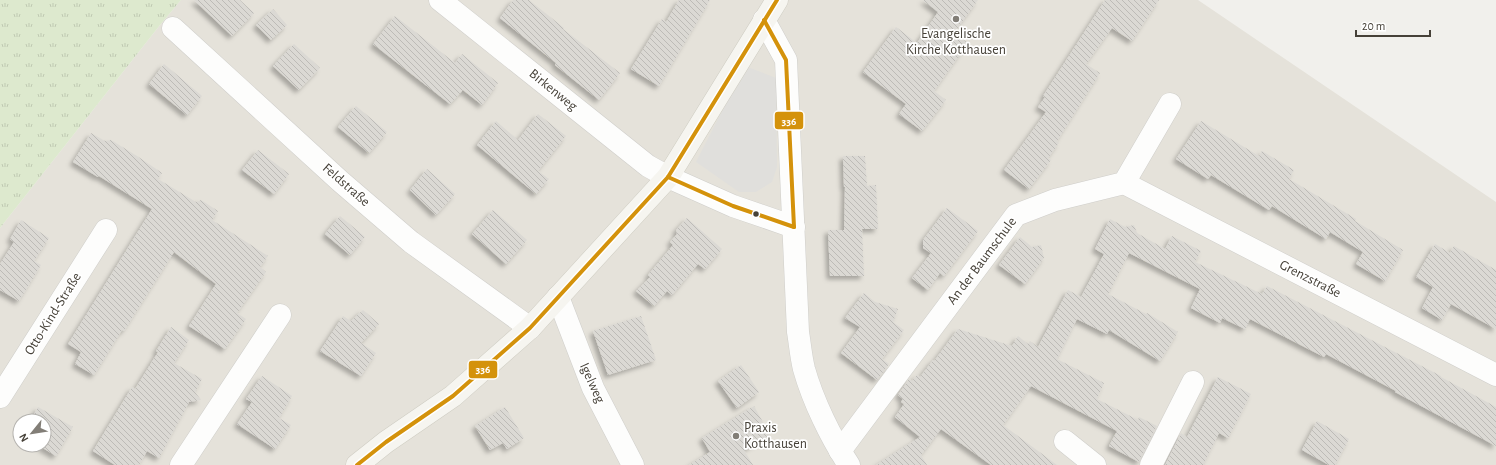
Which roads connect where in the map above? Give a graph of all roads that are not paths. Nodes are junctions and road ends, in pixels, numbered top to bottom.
1 (440, 0) edge
2 (777, 0) edge
3 (764, 20) junction
4 (173, 28) dead end
5 (1170, 104) dead end
6 (668, 177) junction
7 (1124, 183) junction
8 (794, 227) junction
9 (106, 230) dead end
10 (558, 297) junction
11 (280, 315) dead end
12 (530, 328) junction
13 (1496, 376) edge
14 (1193, 382) dead end
15 (0, 397) edge
16 (1065, 441) dead end
17 (844, 458) edge
18 (181, 465) edge
19 (357, 465) edge
20 (633, 465) edge
21 (1095, 465) edge
22 (1151, 465) edge

1 - 6 street, Birkenweg
2 - 3 street
3 - 6 street
3 - 8 street
4 - 12 street, Feldstraße
5 - 7 street
6 - 8 street, Birkenweg
6 - 10 street
7 - 13 street, Grenzstraße
7 - 17 street, An der Baumschule
8 - 17 street
9 - 15 street, Otto-Kind-Straße
10 - 12 street
10 - 20 street, Igelweg
11 - 18 street
12 - 19 street
14 - 22 street
16 - 21 street

